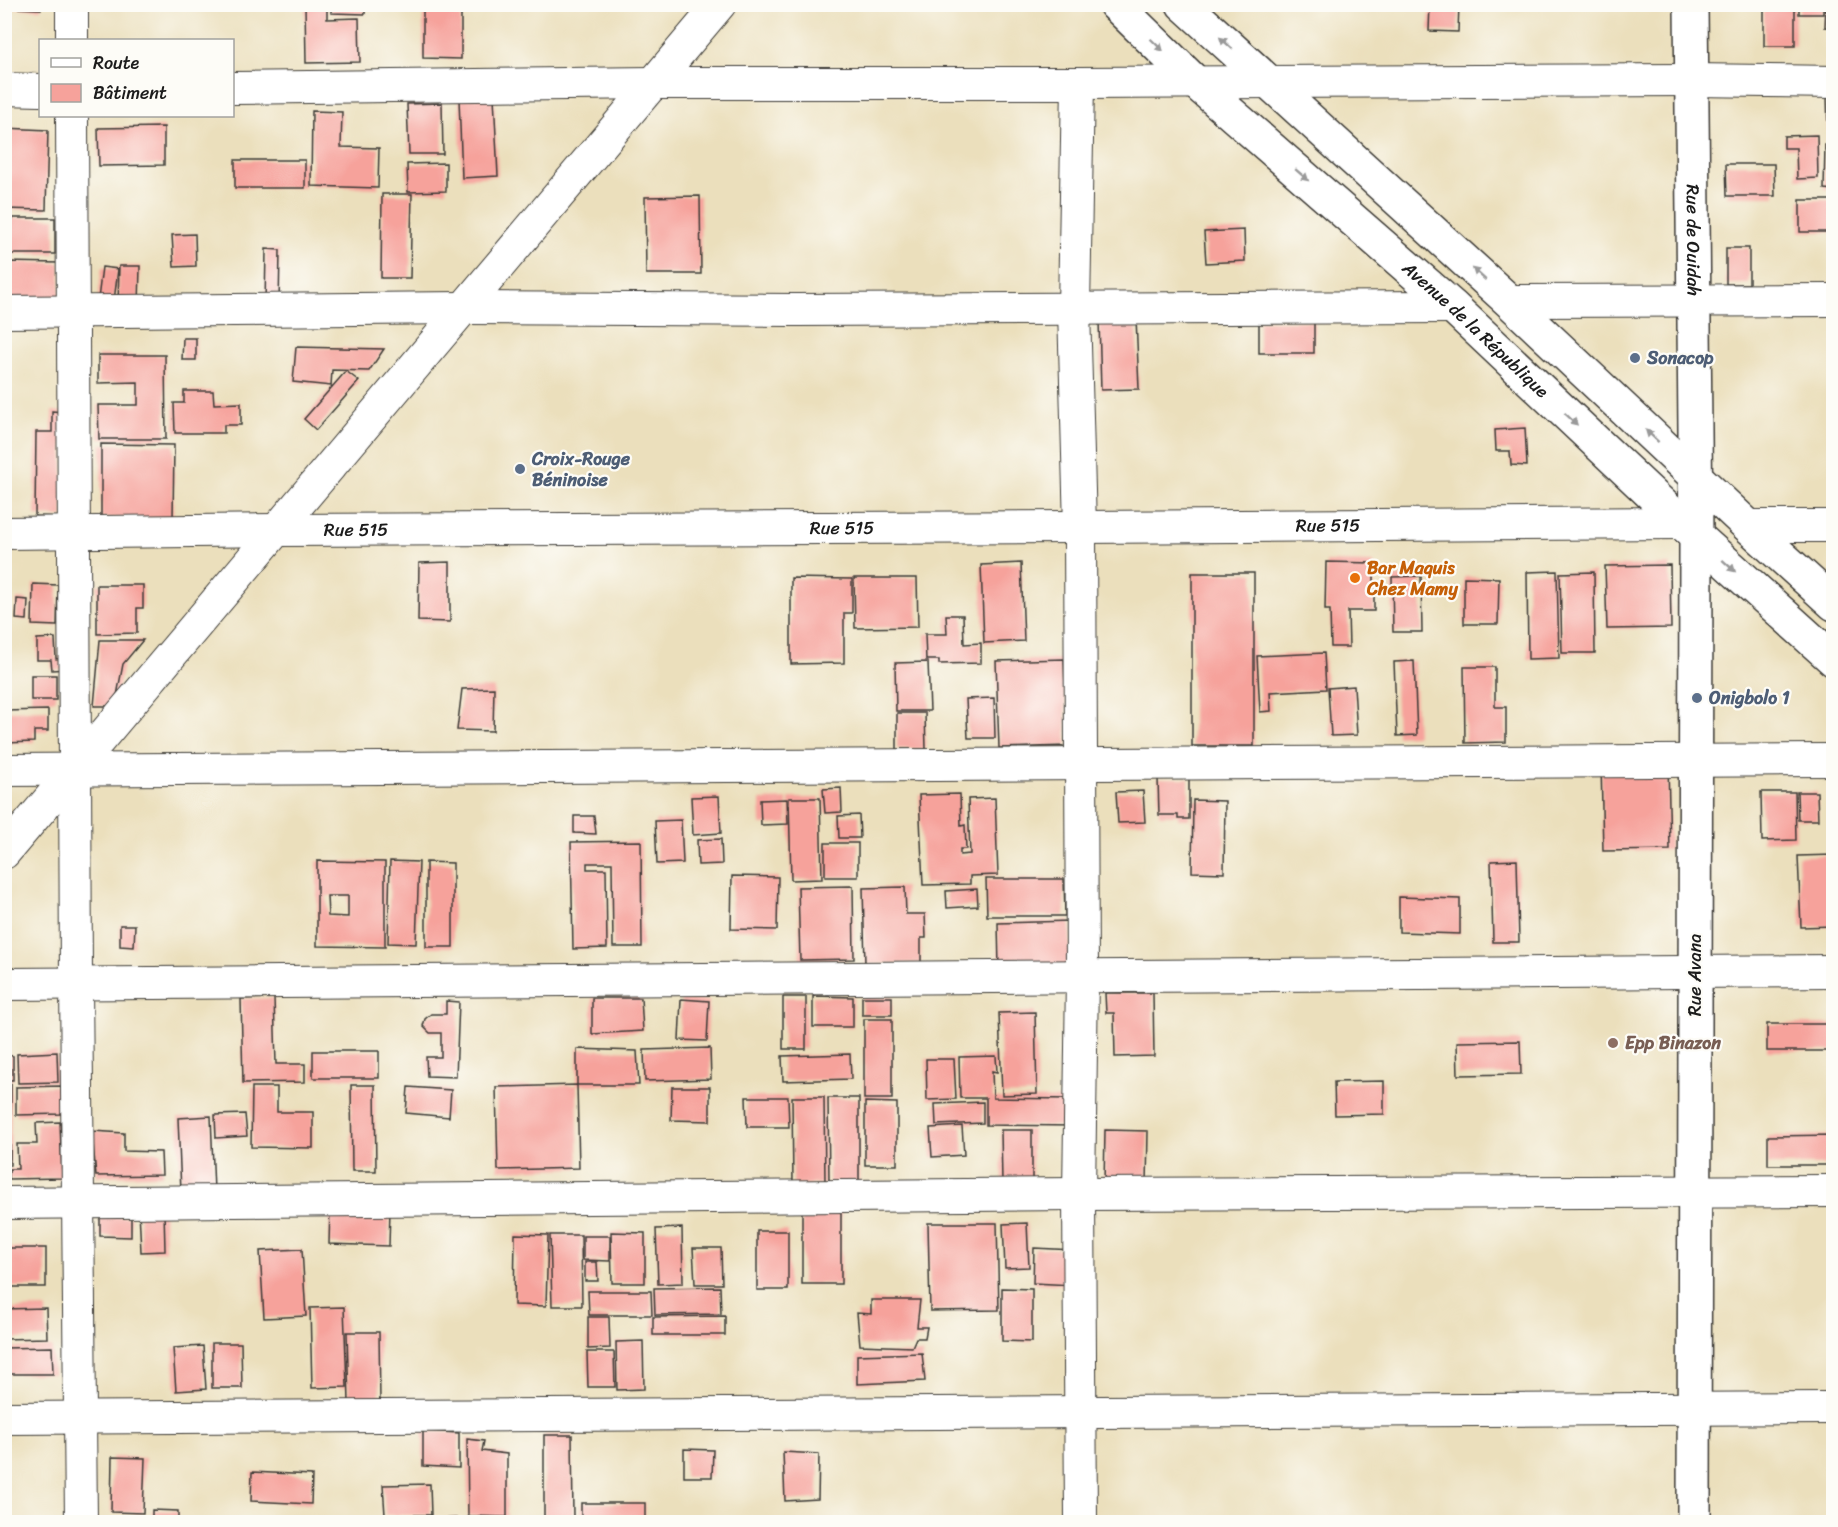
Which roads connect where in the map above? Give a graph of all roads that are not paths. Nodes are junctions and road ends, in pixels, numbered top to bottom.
1 (72, 4) edge
2 (720, 4) edge
3 (1115, 4) edge
4 (1183, 4) edge
5 (1691, 4) edge
6 (72, 39) edge
7 (1692, 80) junction
8 (1195, 82) junction
9 (1269, 82) junction
10 (1833, 82) edge
11 (654, 83) junction
12 (1078, 83) junction
13 (234, 88) edge
14 (4, 89) edge
15 (39, 90) edge
16 (72, 117) edge
17 (1693, 300) junction
18 (1833, 300) edge
19 (1509, 301) junction
20 (464, 308) junction
21 (1453, 308) junction
22 (1074, 309) junction
23 (4, 312) edge
24 (72, 312) junction
25 (1695, 476) junction
26 (1748, 526) junction
27 (1833, 526) edge
28 (1080, 527) junction
29 (1689, 529) junction
30 (277, 530) junction
31 (4, 533) edge
32 (73, 533) junction
33 (1833, 604) edge
34 (1833, 660) edge
35 (1695, 760) junction
36 (1833, 760) edge
37 (1081, 764) junction
38 (4, 770) edge
39 (74, 770) junction
40 (4, 853) edge
41 (1833, 971) edge
42 (1695, 972) junction
43 (1082, 976) junction
44 (76, 982) junction
45 (4, 984) edge
46 (1833, 1191) edge
47 (1695, 1193) junction
48 (1079, 1194) junction
49 (78, 1202) junction
50 (4, 1203) edge
51 (1695, 1408) junction
52 (1833, 1408) edge
53 (1079, 1412) junction
54 (80, 1417) junction
55 (4, 1418) edge
56 (81, 1522) edge
57 (1081, 1522) edge
58 (1694, 1522) edge

1 - 6 street
2 - 11 street
3 -> 8 main road, Avenue de la République
9 -> 4 main road
5 - 7 main road, Rue de Ouidah
7 - 9 street
7 - 10 street
7 - 17 main road, Rue de Ouidah
8 - 9 street
8 - 12 street
8 -> 21 main road, Avenue de la République
19 -> 9 main road
11 - 12 street
11 - 13 street
11 - 20 street
12 - 22 street
14 - 15 street
16 - 24 street
17 - 18 street
17 - 19 street
17 - 25 main road, Rue de Ouidah
25 -> 19 main road
20 - 22 street
20 - 24 street
20 - 30 street
21 - 22 street
21 -> 29 main road, Avenue de la République
22 - 28 street
23 - 24 street
24 - 32 street
25 - 26 main road
25 - 29 main road, Rue de Ouidah
26 - 27 street
26 - 33 main road
28 - 29 street, Rue 515
28 - 30 street, Rue 515
28 - 37 street
29 -> 34 main road, Avenue de la République
29 - 35 main road, Rue Avana
30 - 32 street, Rue 515
30 - 39 street
31 - 32 street, Rue 515
32 - 39 street
35 - 36 street
35 - 37 street
35 - 42 main road, Rue Avana
37 - 39 street
37 - 43 street
38 - 39 street
39 - 40 street
39 - 44 street
41 - 42 street
42 - 43 street
42 - 47 main road, Rue Avana
43 - 44 street
43 - 48 street
44 - 45 street
44 - 49 street
46 - 47 street
47 - 48 street
47 - 51 main road, Rue Avana
48 - 49 street
48 - 53 street
49 - 50 street
49 - 54 street
51 - 52 street
51 - 53 street
51 - 58 main road, Rue Avana
53 - 54 street
53 - 57 street
54 - 55 street
54 - 56 street

